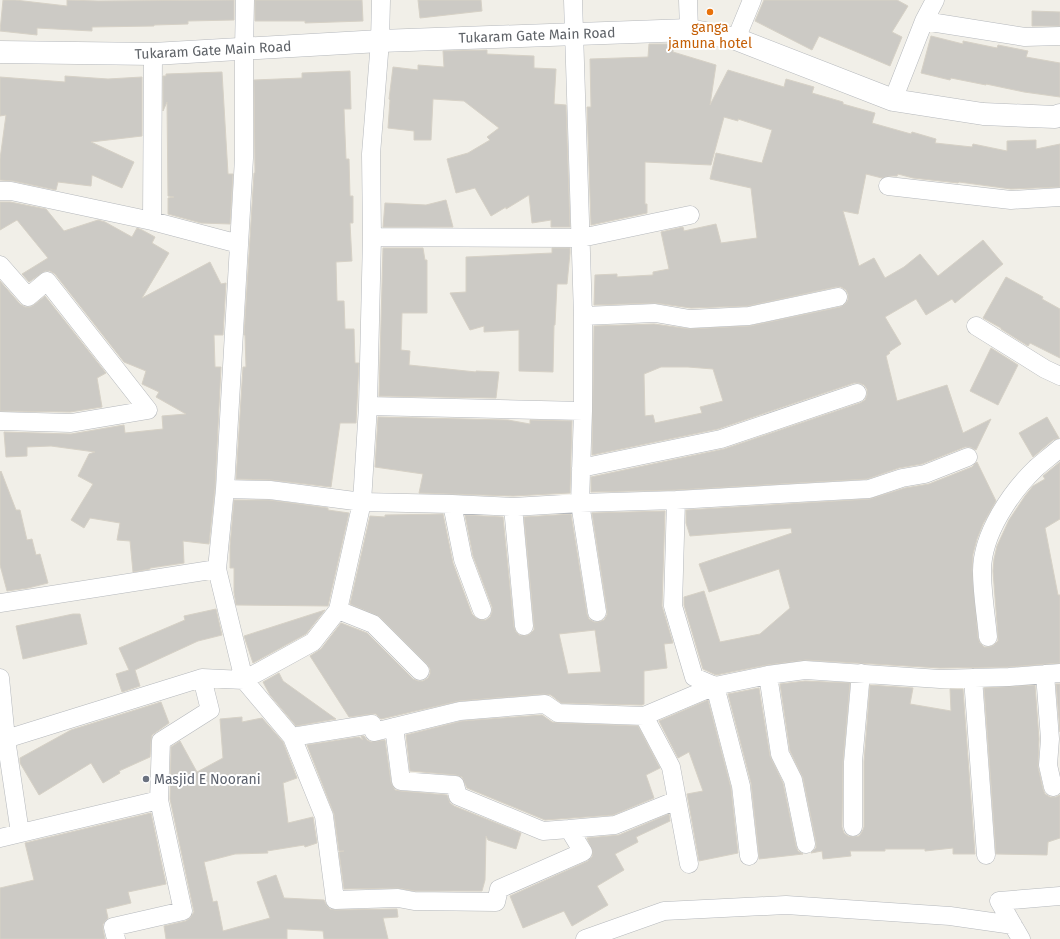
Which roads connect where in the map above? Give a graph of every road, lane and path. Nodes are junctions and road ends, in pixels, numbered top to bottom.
1 (245, 0) edge
2 (381, 0) edge
3 (573, 0) edge
4 (688, 0) edge
5 (752, 0) edge
6 (935, 0) edge
7 (924, 21) junction
8 (689, 30) junction
9 (574, 33) junction
10 (1060, 36) edge
11 (736, 39) junction
12 (380, 41) junction
13 (244, 49) junction
14 (0, 52) edge
15 (153, 54) junction
16 (893, 100) junction
17 (1060, 115) edge
18 (888, 186) dead end
19 (0, 191) edge
20 (1060, 197) edge
21 (690, 215) dead end
22 (152, 221) junction
23 (372, 237) junction
24 (581, 238) junction
25 (239, 244) junction
26 (0, 265) edge
27 (838, 297) dead end
28 (583, 316) junction
29 (976, 326) dead end
30 (1060, 376) edge
31 (857, 393) dead end
32 (368, 406) junction
33 (583, 411) junction
34 (0, 421) edge
35 (1060, 448) edge
36 (968, 457) dead end
37 (581, 468) junction
38 (225, 489) junction
39 (676, 500) junction
40 (362, 502) junction
41 (580, 503) junction
42 (452, 504) junction
43 (513, 507) junction
44 (217, 569) junction
45 (0, 603) edge
46 (338, 610) junction
47 (482, 610) dead end
48 (597, 612) dead end
49 (524, 626) dead end
50 (988, 637) dead end
51 (420, 671) dead end
52 (1052, 673) edge
53 (861, 674) junction
54 (768, 675) junction
55 (0, 678) edge
56 (202, 678) junction
57 (973, 678) junction
58 (244, 680) junction
59 (715, 686) junction
60 (644, 716) junction
61 (394, 727) junction
62 (292, 736) junction
63 (6, 739) junction
64 (1053, 787) dead end
65 (159, 800) junction
66 (677, 800) junction
67 (853, 827) dead end
68 (569, 829) junction
69 (20, 833) junction
70 (0, 838) edge
71 (806, 844) dead end
72 (986, 855) dead end
73 (749, 856) dead end
74 (689, 864) dead end
75 (1060, 896) edge
76 (1017, 932) edge
77 (116, 939) edge
78 (585, 939) edge

1 - 13 street
2 - 12 street
3 - 9 street
4 - 8 street
5 - 11 street
6 - 7 street
7 - 10 street
7 - 16 street
8 - 9 street, Tukaram Gate Main Road
8 - 11 street, Tukaram Gate Main Road
9 - 12 street, Tukaram Gate Main Road
9 - 24 street
11 - 16 street, Tukaram Gate Main Road
12 - 13 street, Tukaram Gate Main Road
12 - 23 street
13 - 15 street, Tukaram Gate Main Road
13 - 25 street
14 - 15 street, Tukaram Gate Main Road
15 - 22 street
16 - 17 street, Tukaram Gate Main Road
18 - 20 street
19 - 22 street
21 - 24 street
22 - 25 street
23 - 24 street
23 - 32 street
24 - 28 street
25 - 38 street
26 - 34 street
27 - 28 street
28 - 33 street
29 - 30 street
31 - 37 street
32 - 33 street
32 - 40 street
33 - 37 street
35 - 50 street
36 - 39 street
37 - 41 street
38 - 40 street
38 - 44 street
39 - 41 street
39 - 59 street
40 - 42 street
40 - 46 street
41 - 43 street
41 - 48 street
42 - 43 street
42 - 47 street
43 - 49 street
44 - 45 street
44 - 58 street
46 - 51 street
46 - 58 street
52 - 57 street
52 - 64 street
53 - 54 street
53 - 57 street
53 - 67 street
54 - 59 street
54 - 71 street
55 - 63 street
56 - 58 street
56 - 63 street
56 - 65 street
57 - 72 street
58 - 62 street
59 - 60 street
59 - 73 street
60 - 61 street
60 - 66 street
61 - 62 street
61 - 68 street
62 - 68 street
63 - 69 street
65 - 69 street
65 - 77 street
66 - 68 street
66 - 74 street
69 - 70 street
75 - 76 street
76 - 78 street

